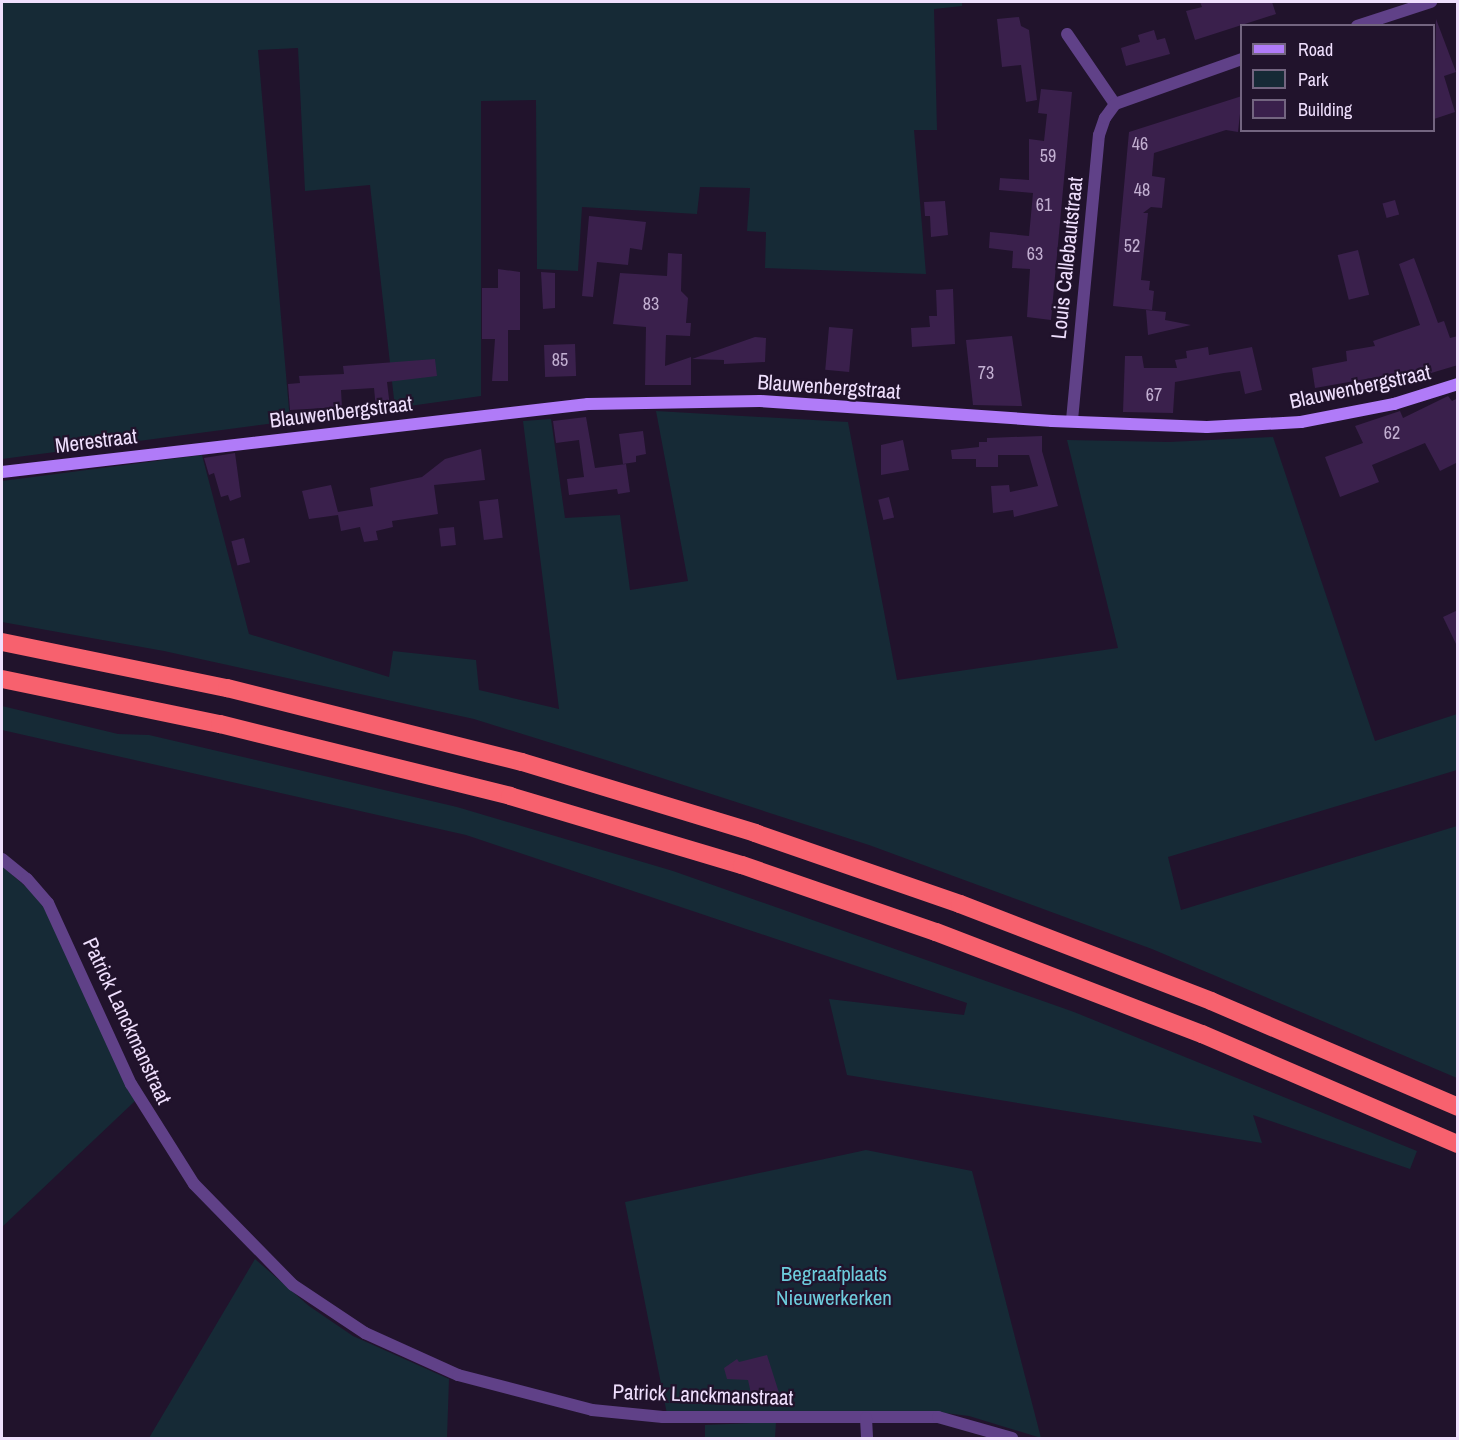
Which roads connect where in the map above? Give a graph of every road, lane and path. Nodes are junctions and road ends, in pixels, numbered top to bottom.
1 (1431, 2) edge
2 (1362, 24) edge
3 (1067, 34) dead end
4 (1240, 60) edge
5 (1115, 104) junction
6 (1458, 384) edge
7 (1072, 420) junction
8 (194, 449) joint
9 (2, 472) edge
10 (2, 642) edge
11 (2, 679) edge
12 (2, 859) edge
13 (1458, 1107) edge
14 (1458, 1144) edge
15 (866, 1418) junction
16 (867, 1438) edge
17 (1012, 1438) edge

1 - 2 street
3 - 5 street
4 - 5 street
5 - 7 street, Louis Callebautstraat
6 - 7 street, Blauwenbergstraat
7 - 8 street, Blauwenbergstraat
8 - 9 street, Merestraat
10 - 13 highway
11 - 14 highway
12 - 15 street, Patrick Lanckmanstraat
15 - 16 street
15 - 17 street, Patrick Lanckmanstraat

